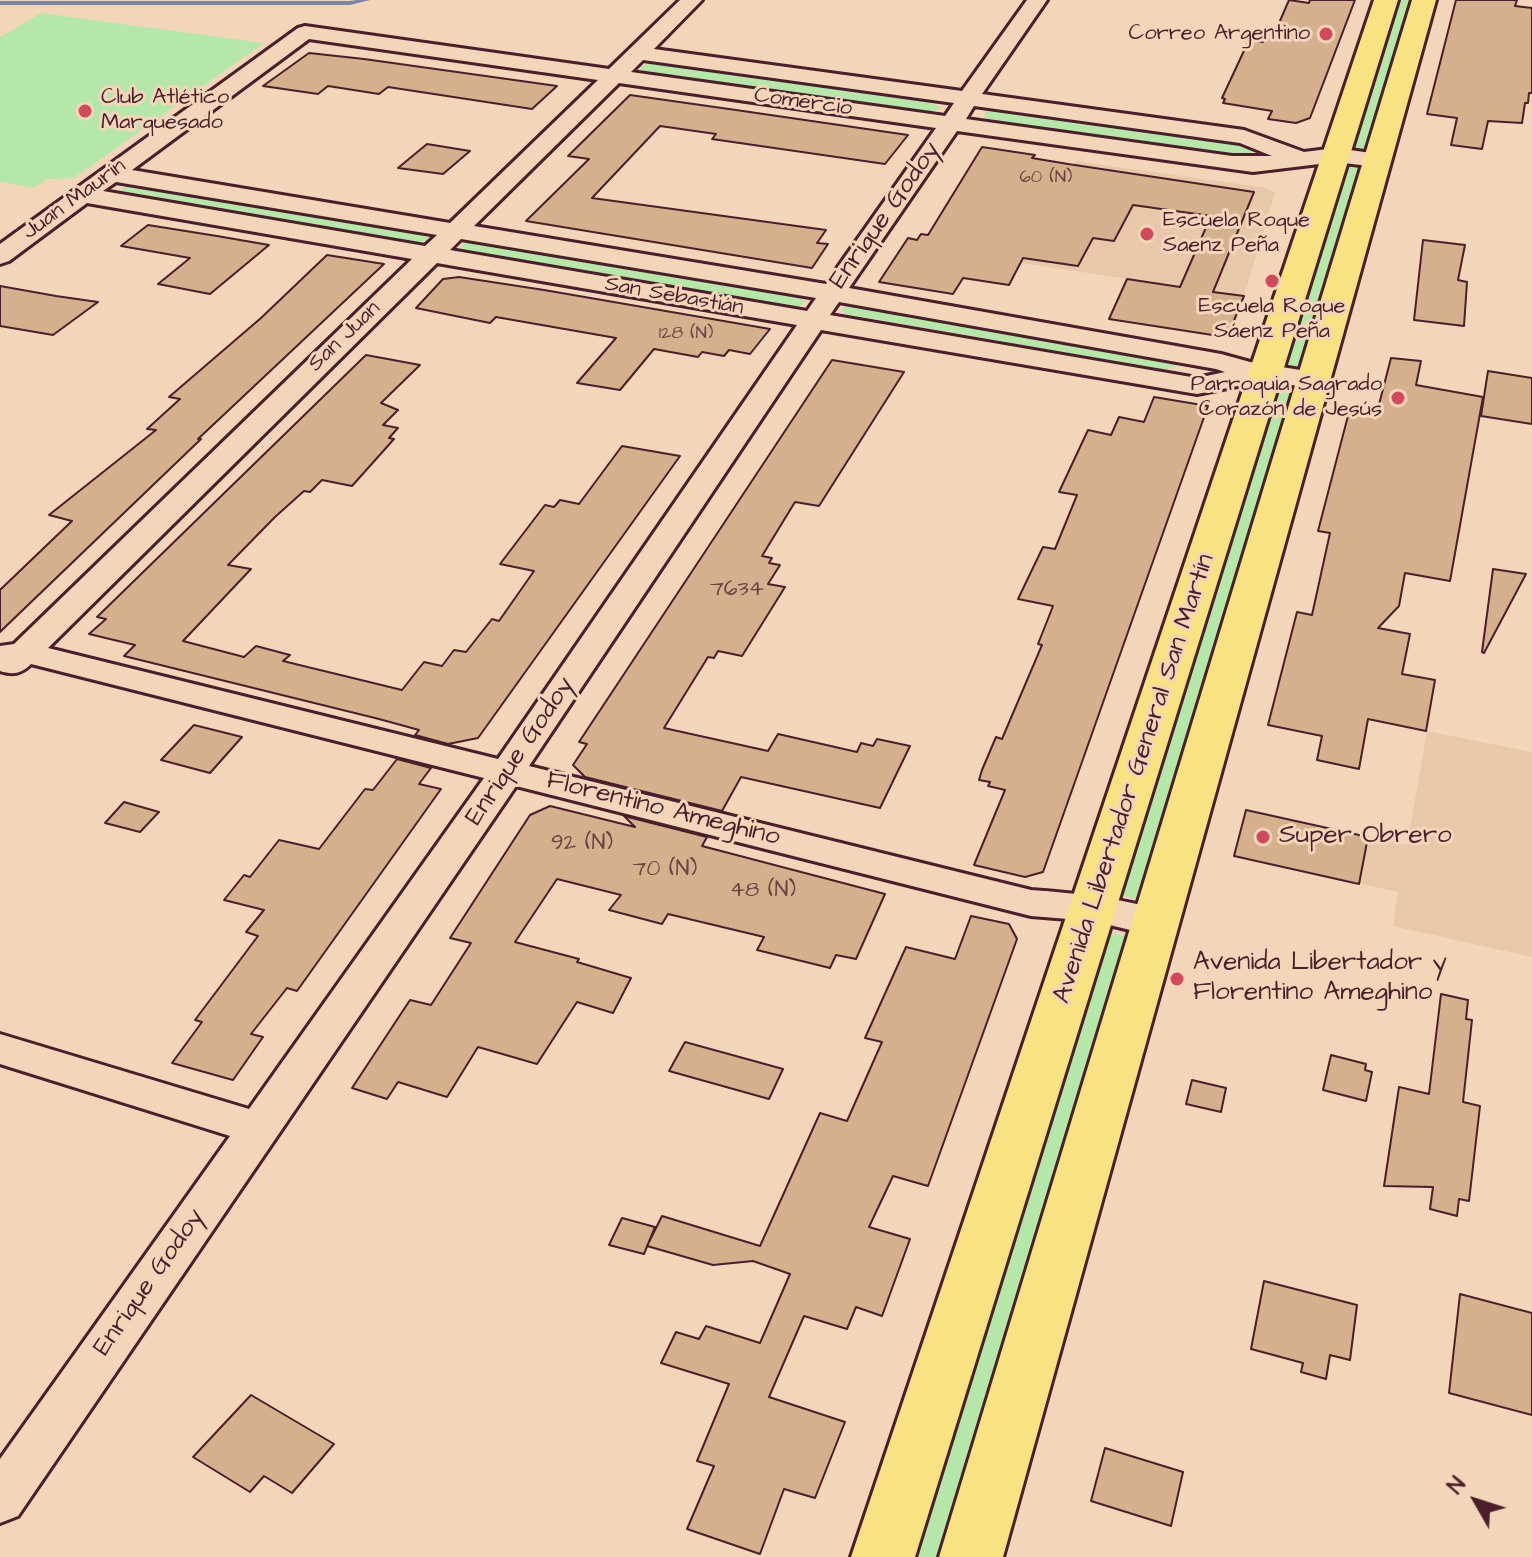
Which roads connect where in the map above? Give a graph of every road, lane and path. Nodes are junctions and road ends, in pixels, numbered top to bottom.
1 (692, 0) edge
2 (1037, 0) edge
3 (1386, 0) edge
4 (1424, 0) edge
5 (305, 32) joint
6 (638, 53) junction
7 (613, 77) junction
8 (959, 111) junction
9 (1336, 155) junction
10 (1377, 160) junction
11 (110, 174) junction
12 (82, 195) junction
13 (455, 230) junction
14 (428, 255) junction
15 (0, 256) edge
16 (823, 307) junction
17 (1266, 372) junction
18 (1313, 380) junction
19 (8, 661) edge
20 (508, 771) junction
21 (1093, 908) junction
22 (1155, 922) junction
23 (0, 1049) edge
24 (257, 1128) junction
25 (0, 1500) edge
26 (883, 1557) edge
27 (971, 1557) edge

1 - 6 street, San Juan
2 - 8 street, Enrique Godoy
3 - 9 main road, Avenida Libertador General San Martín
4 - 10 main road, Avenida Libertador General San Martín
5 - 7 street, Comercio
5 - 11 street, Juan Maurín
6 - 7 street, San Juan
6 - 8 street, Comercio
7 - 8 street, Comercio
7 - 13 street, San Juan
8 - 9 street, Comercio
8 - 16 street, Enrique Godoy
9 - 10 street, Comercio
9 - 17 main road, Avenida Libertador General San Martín
10 - 18 main road, Avenida Libertador General San Martín
11 - 12 street, Juan Maurín
11 - 13 street, San Sebastián
12 - 14 street, San Sebastián
12 - 15 street, Juan Maurín
13 - 14 street, San Juan
13 - 16 street, San Sebastián
14 - 16 street, San Sebastián
14 - 19 street, San Juan
16 - 17 street, San Sebastián
16 - 20 street, Enrique Godoy
17 - 18 street, San Sebastián
17 - 21 main road, Avenida Libertador General San Martín
18 - 22 main road, Avenida Libertador General San Martín
19 - 20 street, Florentino Ameghino
20 - 21 street, Florentino Ameghino
20 - 24 street, Enrique Godoy
21 - 22 street, Florentino Ameghino
21 - 26 main road, Avenida Libertador General San Martín
22 - 27 main road, Avenida Libertador General San Martín
23 - 24 street
24 - 25 street, Enrique Godoy

